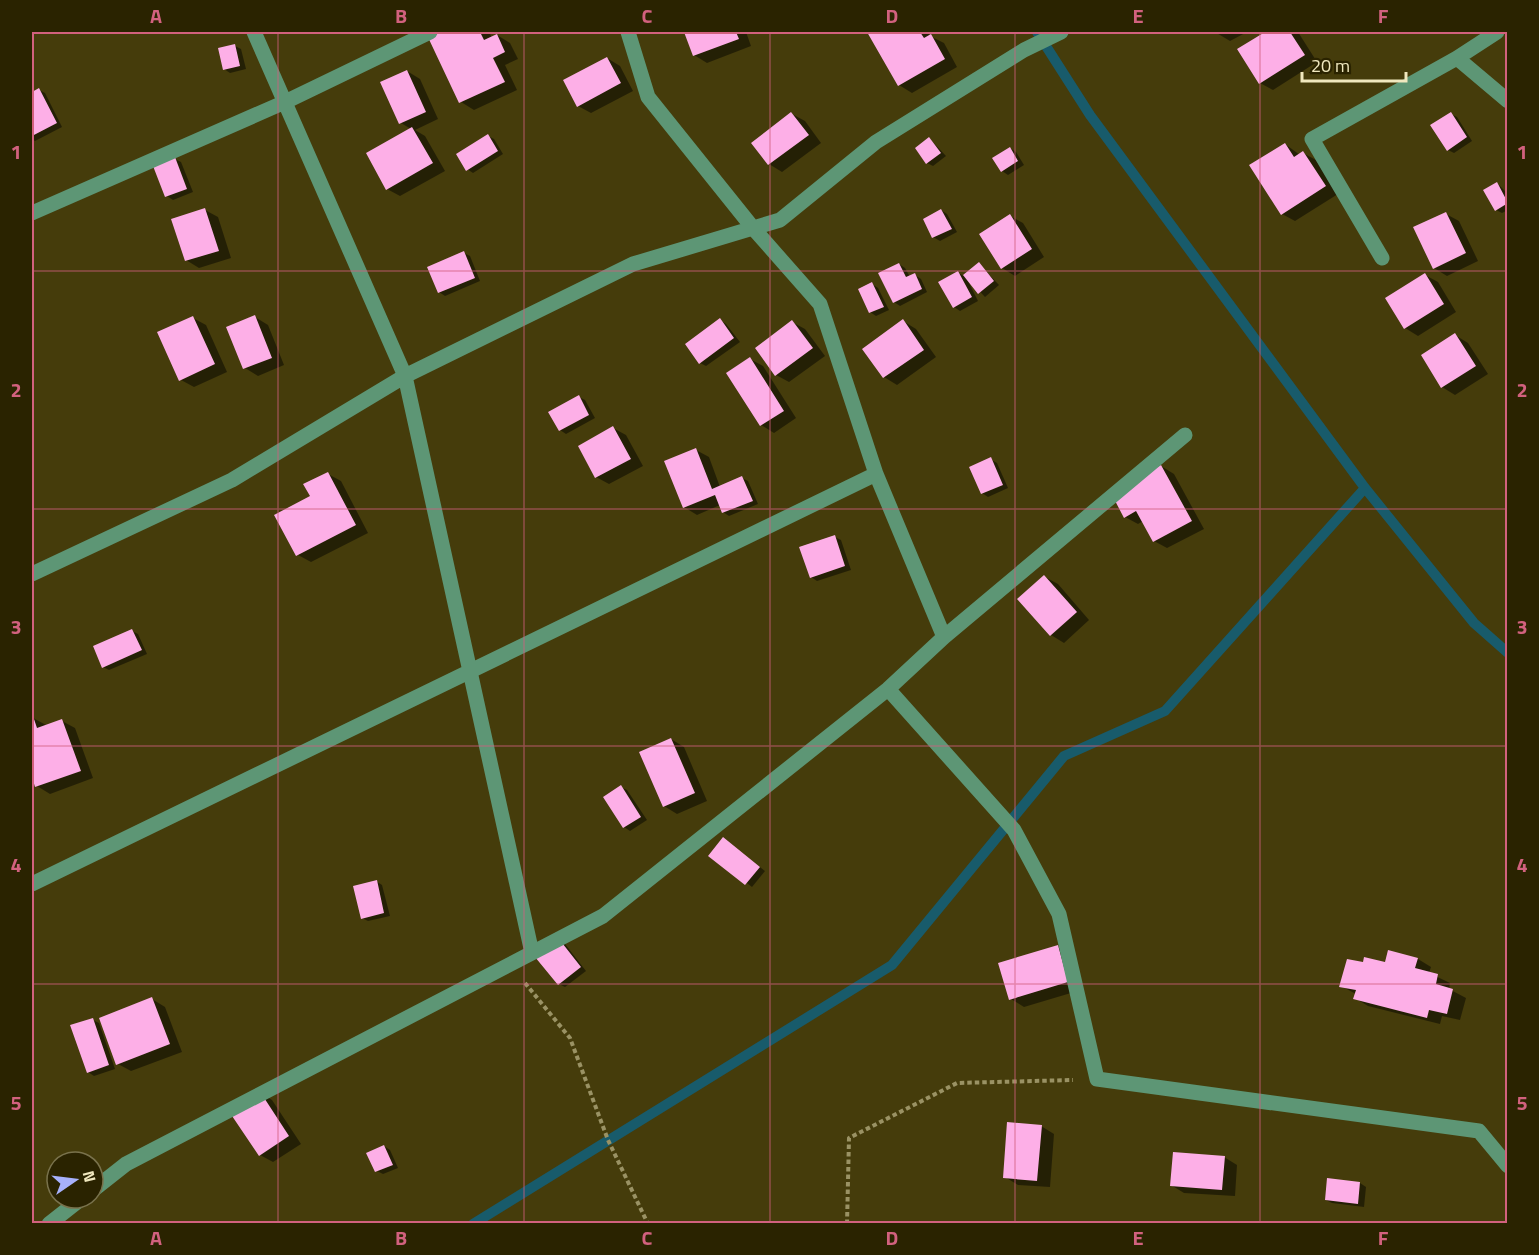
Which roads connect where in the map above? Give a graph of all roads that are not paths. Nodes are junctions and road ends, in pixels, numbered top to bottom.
1 (254, 32) edge
2 (430, 32) edge
3 (628, 32) edge
4 (1061, 32) edge
5 (1497, 32) edge
6 (1456, 58) junction
7 (1508, 101) edge
8 (285, 102) junction
9 (32, 213) edge
10 (753, 228) junction
11 (1382, 258) dead end
12 (405, 376) junction
13 (1185, 435) dead end
14 (876, 474) junction
15 (32, 574) edge
16 (944, 637) junction
17 (469, 671) junction
18 (888, 689) junction
19 (32, 884) edge
20 (532, 953) junction
21 (1508, 1166) edge
22 (105, 1181) edge
23 (67, 1210) edge
24 (49, 1224) edge

1 - 8 street
2 - 8 street
3 - 10 street
4 - 10 street
5 - 6 street
6 - 7 street
6 - 11 street
8 - 9 street
8 - 12 street
10 - 12 street
10 - 14 street
12 - 15 street
12 - 17 street
13 - 16 street
14 - 16 street
14 - 17 street
16 - 18 street
17 - 19 street
17 - 20 street
18 - 20 street
18 - 21 street
20 - 22 street
23 - 24 street

